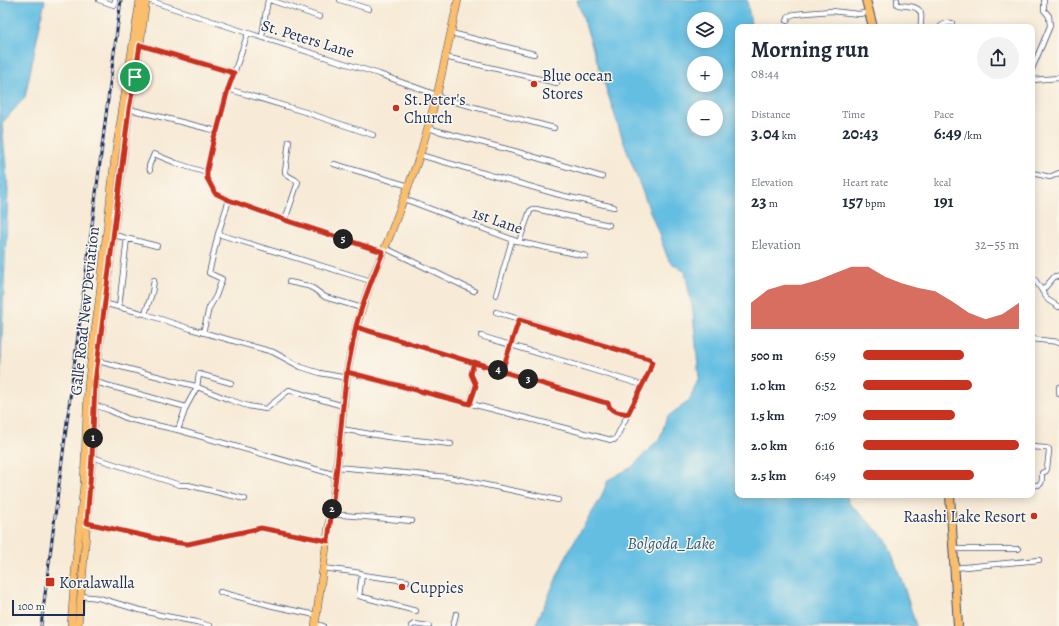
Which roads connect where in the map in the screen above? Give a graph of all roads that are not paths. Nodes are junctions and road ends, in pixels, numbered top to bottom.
1 (99, 0) edge
2 (115, 0) edge
3 (140, 0) edge
4 (147, 0) edge
5 (269, 0) edge
6 (340, 0) edge
7 (458, 0) edge
8 (866, 0) edge
9 (897, 0) edge
10 (1044, 0) edge
11 (369, 8) dead end
12 (870, 12) junction
13 (320, 17) dead end
14 (787, 21) dead end
15 (952, 23) dead end
16 (872, 24) edge
17 (920, 24) edge
18 (943, 24) edge
19 (248, 33) junction
20 (451, 33) junction
21 (262, 37) junction
22 (140, 45) junction
23 (534, 54) dead end
24 (445, 57) junction
25 (1035, 62) edge
26 (234, 73) junction
27 (1059, 78) edge
28 (1035, 80) edge
29 (557, 83) dead end
30 (228, 89) junction
31 (436, 96) junction
32 (129, 109) junction
33 (427, 128) junction
34 (554, 128) dead end
35 (217, 131) junction
36 (373, 135) dead end
37 (289, 141) dead end
38 (420, 155) junction
39 (334, 164) dead end
40 (150, 170) dead end
41 (207, 170) junction
42 (1059, 173) edge
43 (1035, 174) edge
44 (602, 177) dead end
45 (409, 186) junction
46 (404, 199) junction
47 (229, 200) junction
48 (614, 208) dead end
49 (285, 220) junction
50 (609, 225) dead end
51 (218, 234) junction
52 (114, 235) junction
53 (127, 238) junction
54 (512, 240) junction
55 (519, 242) junction
56 (157, 246) dead end
57 (384, 250) junction
58 (586, 256) dead end
59 (1059, 277) edge
60 (154, 280) dead end
61 (371, 281) junction
62 (289, 282) dead end
63 (1035, 283) edge
64 (474, 291) dead end
65 (1042, 291) junction
66 (496, 295) dead end
67 (102, 303) junction
68 (119, 307) junction
69 (1059, 307) edge
70 (362, 308) junction
71 (496, 312) dead end
72 (145, 314) junction
73 (519, 320) junction
74 (356, 327) junction
75 (202, 333) junction
76 (481, 336) dead end
77 (1035, 339) edge
78 (1059, 342) edge
79 (510, 345) junction
80 (98, 361) junction
81 (474, 362) junction
82 (502, 371) junction
83 (347, 375) junction
84 (95, 382) junction
85 (231, 383) dead end
86 (642, 385) junction
87 (197, 387) junction
88 (1059, 387) edge
89 (1059, 394) edge
90 (470, 404) junction
91 (94, 405) junction
92 (343, 406) junction
93 (186, 407) junction
94 (627, 416) junction
95 (341, 429) junction
96 (178, 430) junction
97 (451, 444) dead end
98 (1035, 447) edge
99 (92, 457) junction
100 (337, 471) junction
101 (1035, 485) edge
102 (950, 498) edge
103 (245, 499) dead end
104 (558, 500) dead end
105 (331, 514) junction
106 (412, 521) dead end
107 (87, 523) junction
108 (328, 541) junction
109 (953, 549) junction
110 (1018, 549) dead end
111 (1039, 560) dead end
112 (323, 568) junction
113 (954, 568) junction
114 (362, 575) junction
115 (407, 581) dead end
116 (220, 592) dead end
117 (81, 596) junction
118 (416, 611) dead end
119 (456, 614) dead end
120 (316, 615) junction
121 (315, 625) edge
122 (71, 626) edge
123 (78, 626) edge
124 (210, 626) edge
125 (323, 626) edge
126 (411, 626) edge
127 (429, 626) edge
128 (453, 626) edge
129 (958, 626) edge

1 - 2 street
3 - 67 main road, Galle Road New Deviation
4 - 19 street, St. Peters Lane
4 - 22 main road, Galle Road New Deviation
5 - 13 street
5 - 21 street
6 - 11 street
7 - 20 main road
8 - 12 highway
9 - 17 street
10 - 25 street
12 - 14 street
12 - 16 highway
15 - 18 street
19 - 21 street, St. Peters Lane
19 - 26 street
20 - 23 street
20 - 24 main road
21 - 31 street, St. Peters Lane
22 - 26 street
22 - 32 main road, Galle Road New Deviation
24 - 29 street
24 - 31 main road
26 - 30 street
27 - 28 street
30 - 35 street
30 - 36 street
31 - 33 main road
31 - 34 street, St. Peters Lane
32 - 35 street
32 - 52 main road, Galle Road New Deviation
33 - 38 main road
33 - 44 street
35 - 41 street
37 - 49 street
38 - 45 main road
38 - 48 street
39 - 45 street
40 - 41 street
41 - 47 street
42 - 43 street
45 - 46 main road
46 - 54 street, 1st Lane
46 - 57 main road
47 - 49 street
47 - 51 street
49 - 57 street
50 - 55 street
51 - 61 street
51 - 75 street
52 - 53 street
52 - 67 main road, Galle Road New Deviation
53 - 56 street
53 - 68 street
54 - 55 street, 1st Lane
54 - 66 street
55 - 58 street, 1st Lane
57 - 61 main road
57 - 64 street
59 - 65 street
60 - 72 street
61 - 70 main road
62 - 70 street
63 - 65 street
65 - 69 street
67 - 68 street
67 - 80 main road, Galle Road New Deviation
67 - 122 main road, Galle Road New Deviation
68 - 72 street
70 - 74 main road
71 - 73 street
72 - 75 street
73 - 79 street
73 - 86 street
74 - 81 street
74 - 83 main road
75 - 83 street
76 - 79 street
77 - 78 street
79 - 82 street
79 - 86 street
80 - 84 main road, Galle Road New Deviation
80 - 87 street
81 - 82 street
81 - 90 street
82 - 94 street
83 - 90 street
83 - 92 main road
84 - 91 main road, Galle Road New Deviation
84 - 93 street
85 - 87 street
86 - 94 street
87 - 92 street
87 - 93 street
88 - 89 street
90 - 94 street
91 - 96 street
91 - 99 main road, Galle Road New Deviation
92 - 95 main road
93 - 96 street
95 - 97 street
95 - 100 main road
96 - 100 street
98 - 101 street
99 - 103 street
99 - 107 main road, Galle Road New Deviation
100 - 104 street
100 - 105 main road
102 - 109 highway
105 - 106 street
105 - 108 main road
107 - 108 street
107 - 117 main road, Galle Road New Deviation
108 - 112 main road
109 - 110 street
109 - 113 highway
111 - 113 street
112 - 114 street
112 - 120 main road
113 - 129 highway
114 - 115 street
114 - 118 street
116 - 120 street
117 - 123 main road, Galle Road New Deviation
117 - 124 street
119 - 128 street
120 - 121 main road
121 - 125 street
126 - 127 street

